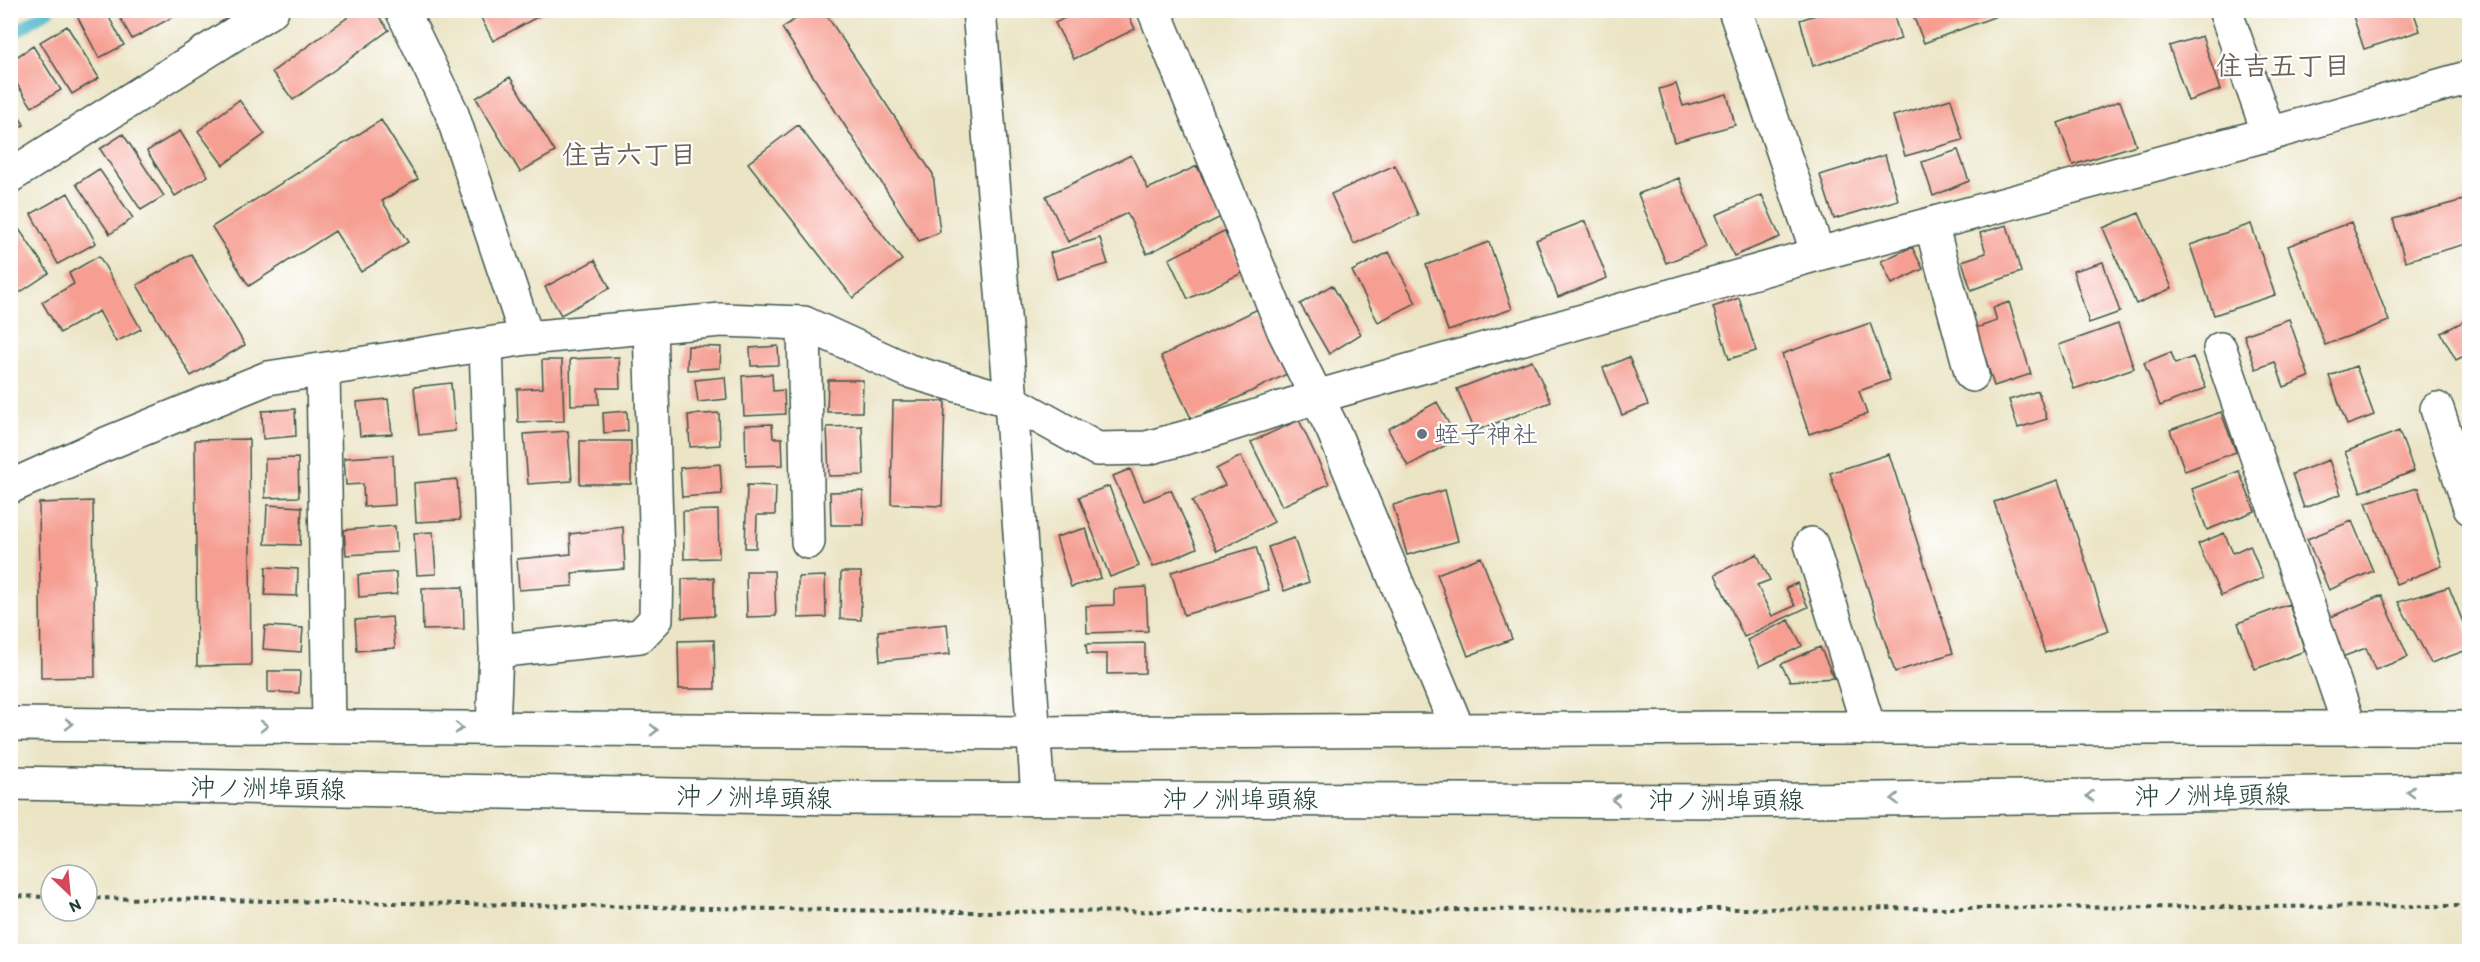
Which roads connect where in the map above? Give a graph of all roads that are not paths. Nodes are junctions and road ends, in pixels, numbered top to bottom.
1 (272, 10) edge
2 (402, 10) edge
3 (979, 10) edge
4 (1154, 10) edge
5 (1736, 10) edge
6 (2224, 10) edge
7 (2469, 77) edge
8 (2269, 134) junction
9 (10, 176) edge
10 (1931, 224) junction
11 (1818, 254) junction
12 (804, 323) junction
13 (650, 327) junction
14 (527, 338) junction
15 (486, 345) junction
16 (2220, 350) dead end
17 (323, 370) junction
18 (1972, 375) dead end
19 (1316, 397) junction
20 (1011, 401) junction
21 (2437, 409) dead end
22 (10, 487) edge
23 (2469, 508) edge
24 (808, 542) dead end
25 (1811, 544) dead end
26 (496, 651) junction
27 (10, 724) edge
28 (329, 726) junction
29 (493, 728) junction
30 (1869, 728) junction
31 (2350, 728) junction
32 (2469, 728) edge
33 (1458, 730) junction
34 (1033, 733) junction
35 (10, 783) edge
36 (2469, 791) edge
37 (1038, 798) junction

1 - 9 street
2 - 14 street
3 - 20 street
4 - 19 street
5 - 11 street
6 - 8 street
7 - 8 street
8 - 10 street
10 - 11 street
10 - 18 street
11 - 19 street
12 - 13 street
12 - 20 street
12 - 24 street
13 - 14 street
13 - 26 street
14 - 15 street
15 - 17 street
15 - 26 street
16 - 31 street
17 - 22 street
17 - 28 street
19 - 20 street
19 - 33 street
20 - 34 street
21 - 23 street
25 - 30 street
26 - 29 street
27 -> 28 street
28 -> 29 street
29 -> 34 street
30 - 31 street
30 - 33 street
31 - 32 street
33 - 34 street
34 - 37 street
35 - 37 street, 沖ノ洲埠頭線
36 -> 37 street, 沖ノ洲埠頭線

